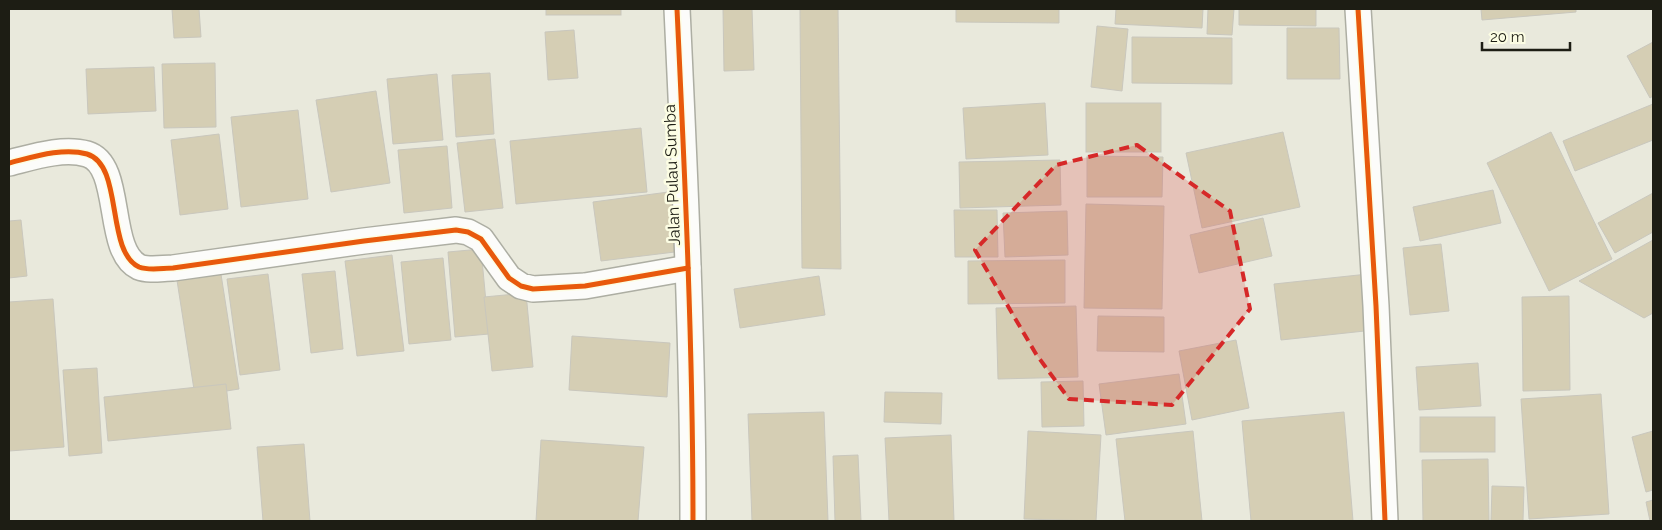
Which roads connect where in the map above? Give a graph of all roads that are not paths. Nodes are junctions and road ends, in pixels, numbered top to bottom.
1 (677, 9) edge
2 (1358, 9) edge
3 (9, 163) edge
4 (688, 268) junction
5 (693, 521) edge
6 (1385, 521) edge

1 - 4 street, Jalan Pulau Sumba
2 - 6 street
3 - 4 street
4 - 5 street, Jalan Pulau Sumba

